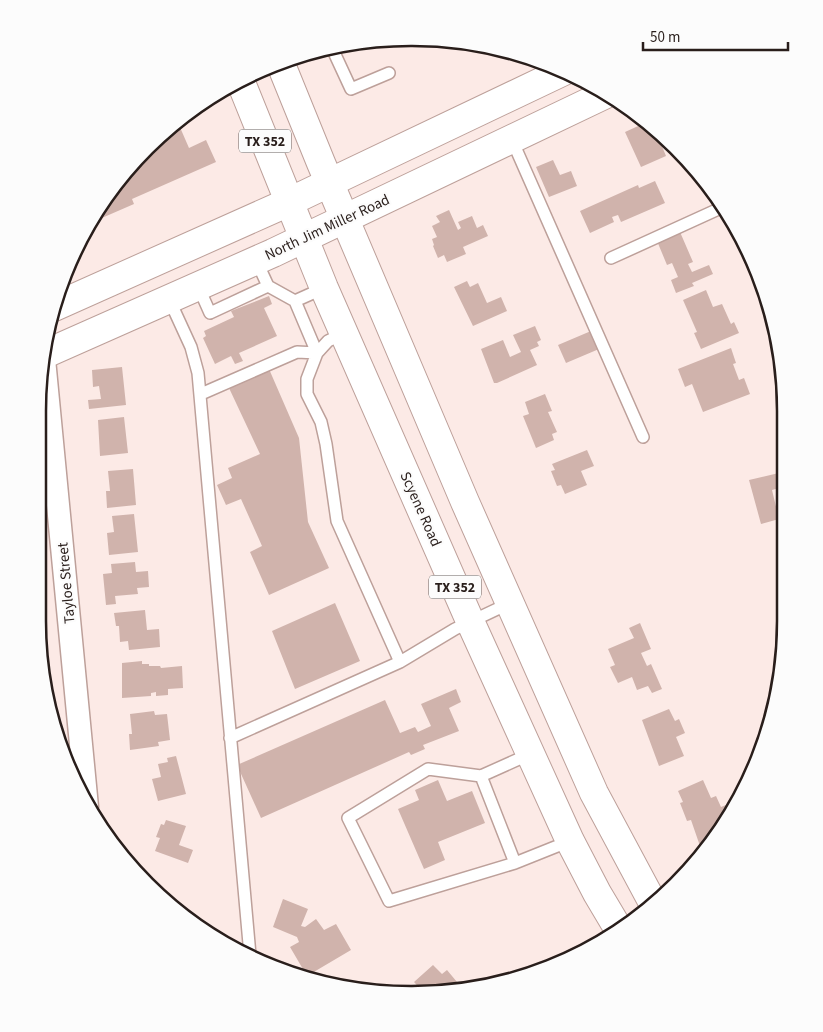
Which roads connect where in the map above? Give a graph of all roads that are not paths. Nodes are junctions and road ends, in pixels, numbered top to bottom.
1 (335, 54) edge
2 (283, 70) edge
3 (389, 72) dead end
4 (554, 76) edge
5 (243, 88) edge
6 (598, 98) edge
7 (512, 140) junction
8 (330, 182) junction
9 (289, 202) junction
10 (716, 210) edge
11 (345, 219) junction
12 (304, 238) junction
13 (611, 258) dead end
14 (256, 260) junction
15 (198, 286) junction
16 (268, 286) junction
17 (324, 288) junction
18 (169, 299) junction
19 (295, 301) junction
20 (63, 303) edge
21 (344, 333) junction
22 (51, 351) edge
23 (317, 353) junction
24 (47, 390) edge
25 (201, 394) junction
26 (643, 437) dead end
27 (510, 603) junction
28 (470, 621) junction
29 (400, 662) junction
30 (230, 738) junction
31 (530, 754) junction
32 (481, 776) junction
33 (85, 783) edge
34 (570, 841) junction
35 (514, 863) junction
36 (650, 897) edge
37 (615, 923) edge
38 (249, 948) edge

1 - 3 lane
2 - 8 main road, TX 352
4 - 8 main road
5 - 9 main road, Scyene Road / TX 352
6 - 7 main road, North Jim Miller Road
7 - 11 main road, North Jim Miller Road
7 - 26 lane
8 - 9 main road
8 - 11 main road, TX 352
9 - 12 main road, Scyene Road / TX 352
9 - 20 main road
10 - 13 lane
11 - 12 main road, North Jim Miller Road
11 - 27 main road, TX 352
12 - 14 main road, North Jim Miller Road
12 - 17 main road, Scyene Road / TX 352
14 - 15 main road, North Jim Miller Road
14 - 16 lane
15 - 16 lane
15 - 18 main road, North Jim Miller Road
16 - 19 lane
17 - 19 lane
17 - 21 main road, Scyene Road / TX 352
18 - 22 main road, North Jim Miller Road
18 - 25 lane
19 - 23 lane
21 - 23 lane
21 - 28 main road, Scyene Road / TX 352
23 - 25 lane
23 - 29 lane
24 - 33 street, Tayloe Street
25 - 30 lane
27 - 28 lane
27 - 36 main road, TX 352
28 - 29 lane
28 - 31 main road, Scyene Road / TX 352
29 - 30 lane
30 - 38 lane
31 - 32 lane
31 - 34 main road, Scyene Road / TX 352
32 - 35 lane
32 - 35 lane
34 - 35 lane
34 - 37 main road, Scyene Road / TX 352

